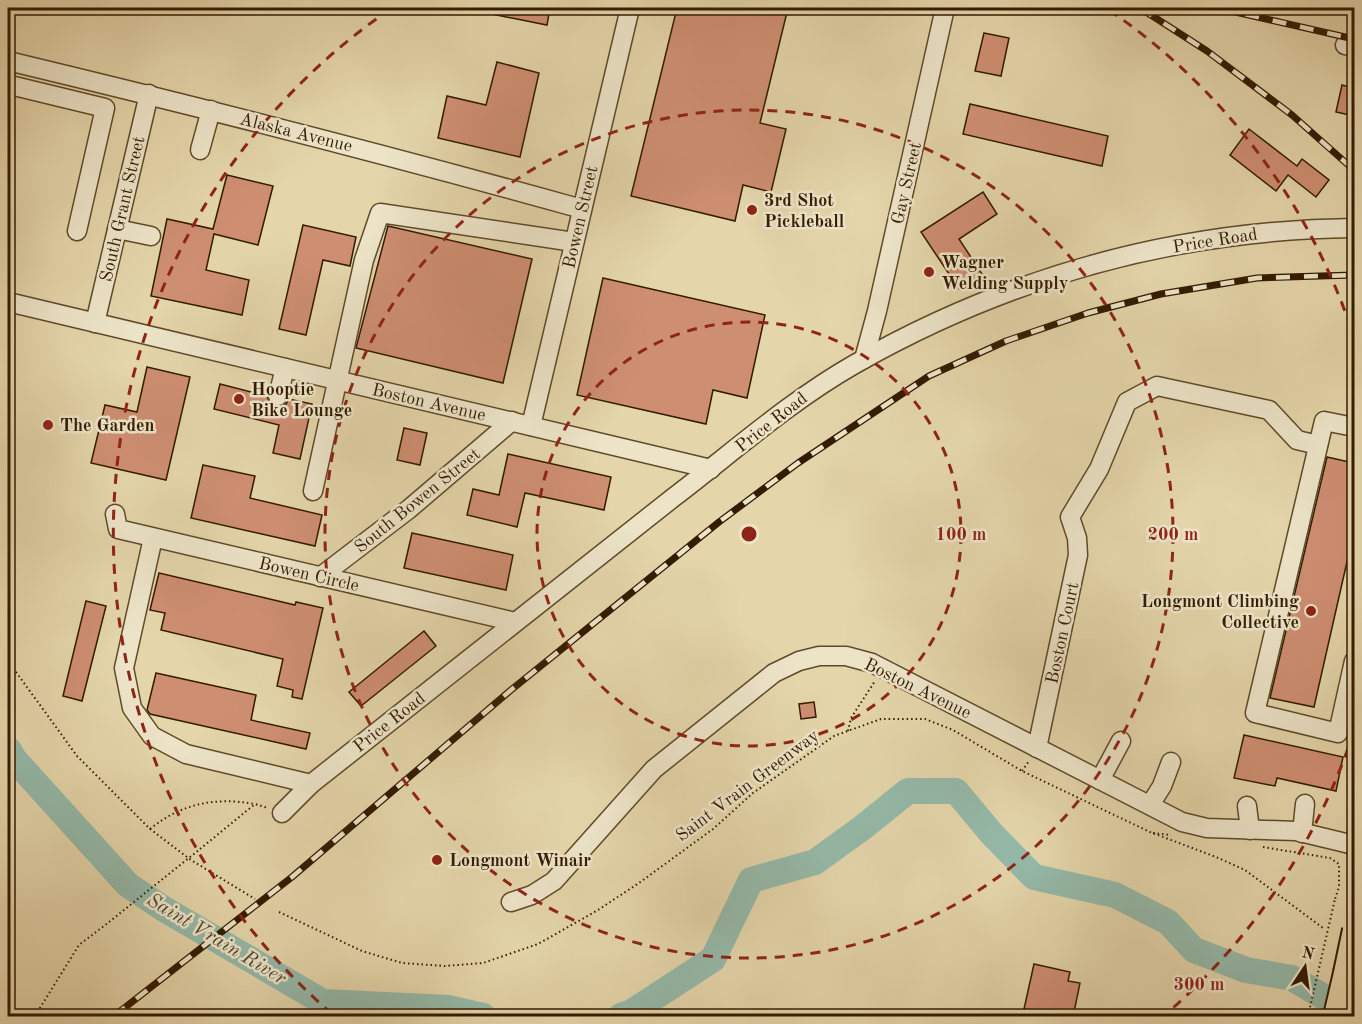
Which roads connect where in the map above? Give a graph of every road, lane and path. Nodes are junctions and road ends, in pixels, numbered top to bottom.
1 (630, 8) edge
2 (945, 8) edge
3 (11, 62) edge
4 (9, 84) edge
5 (149, 94) junction
6 (211, 110) junction
7 (200, 150) dead end
8 (582, 209) junction
9 (1354, 228) edge
10 (117, 229) junction
11 (77, 231) dead end
12 (151, 236) dead end
13 (574, 242) junction
14 (8, 303) edge
15 (95, 323) junction
16 (864, 359) junction
17 (285, 368) junction
18 (338, 380) junction
19 (278, 396) dead end
20 (512, 421) junction
21 (531, 426) junction
22 (1354, 427) edge
23 (1318, 445) junction
24 (711, 469) junction
25 (314, 491) dead end
26 (115, 514) dead end
27 (153, 538) junction
28 (320, 577) junction
29 (515, 622) junction
30 (8, 661) edge
31 (1354, 661) edge
32 (884, 669) junction
33 (848, 731) junction
34 (1346, 735) edge
35 (1121, 741) dead end
36 (1037, 748) junction
37 (1171, 762) dead end
38 (1100, 780) junction
39 (311, 784) junction
40 (255, 804) junction
41 (1305, 804) dead end
42 (1150, 806) junction
43 (1247, 806) dead end
44 (282, 813) joint
45 (150, 829) junction
46 (1150, 832) junction
47 (1302, 833) junction
48 (1171, 835) dead end
49 (1252, 838) junction
50 (1354, 845) edge
51 (255, 899) dead end
52 (511, 902) dead end
53 (279, 912) dead end
54 (1323, 928) dead end
55 (1354, 930) edge
56 (35, 1017) edge
57 (1308, 1017) edge
58 (1335, 1017) edge

1 - 8 street, Bowen Street
2 - 16 street, Gay Street
3 - 4 street
3 - 5 street, Alaska Avenue
4 - 11 street
5 - 6 street, Alaska Avenue
5 - 10 street, South Grant Street
6 - 7 street
6 - 8 street, Alaska Avenue
8 - 13 street, Bowen Street
9 - 16 street, Price Road
10 - 12 street
10 - 15 street, South Grant Street
13 - 18 street
13 - 21 street, Bowen Street
14 - 15 street, Boston Avenue
15 - 17 street, Boston Avenue
16 - 24 street, Price Road
17 - 18 street, Boston Avenue
17 - 19 street
18 - 20 street, Boston Avenue
18 - 25 street
20 - 21 street, Boston Avenue
20 - 28 street, South Bowen Street
21 - 24 street, Boston Avenue
22 - 23 street
23 - 34 street
23 - 36 street, Boston Court
24 - 29 street, Price Road
26 - 27 street, Bowen Circle
27 - 28 street, Bowen Circle
27 - 39 street
28 - 29 street, Bowen Circle
29 - 39 street, Price Road
30 - 45 path
31 - 34 street
32 - 33 path
32 - 36 street, Boston Avenue
32 - 52 street, Boston Avenue
33 - 46 path, Saint Vrain Greenway
33 - 53 path, Saint Vrain Greenway
35 - 38 street
36 - 38 street, Boston Avenue
37 - 42 street
38 - 42 street, Boston Avenue
39 - 44 street, Price Road
40 - 44 path
40 - 45 path
40 - 56 path, bridge
41 - 47 street
42 - 49 street, Boston Avenue
43 - 49 street
45 - 51 path
46 - 48 path
46 - 54 path, Saint Vrain Greenway
47 - 49 street, Boston Avenue
47 - 50 street, Boston Avenue
49 - 57 path, bridge
55 - 58 main road, bridge

